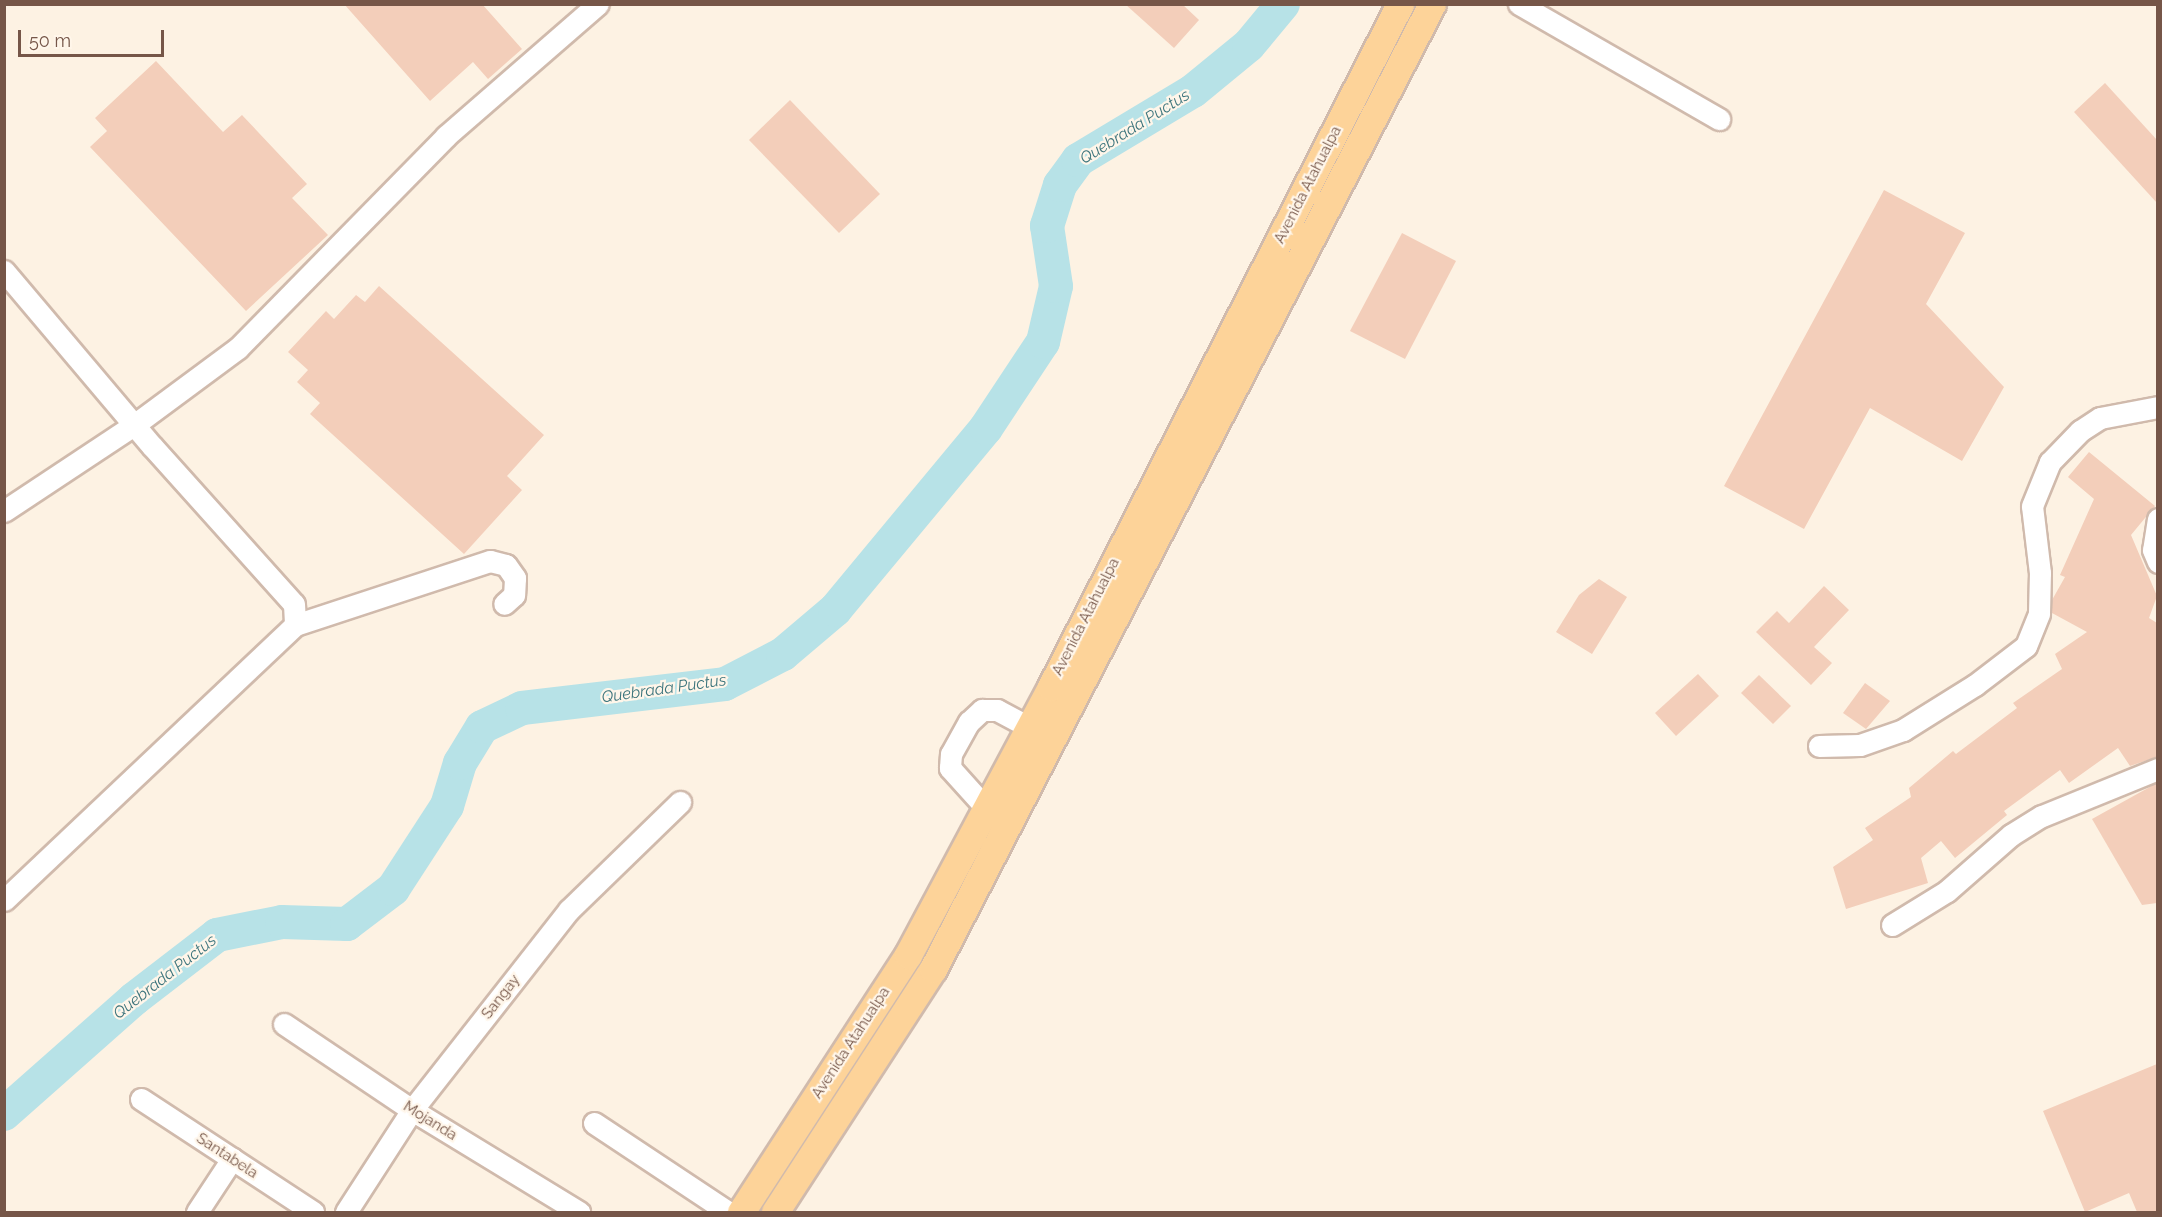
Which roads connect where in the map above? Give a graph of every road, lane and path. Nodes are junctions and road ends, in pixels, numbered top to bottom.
1 (598, 4) edge
2 (1400, 4) edge
3 (1432, 4) edge
4 (1519, 4) edge
5 (1719, 119) dead end
6 (4, 271) edge
7 (1244, 310) junction
8 (1269, 323) junction
9 (2157, 407) edge
10 (134, 425) junction
11 (4, 511) edge
12 (2157, 519) edge
13 (1122, 548) junction
14 (1147, 561) junction
15 (2157, 562) edge
16 (504, 604) dead end
17 (295, 625) junction
18 (1029, 727) junction
19 (1055, 741) junction
20 (1819, 746) dead end
21 (2157, 769) edge
22 (680, 802) dead end
23 (982, 816) junction
24 (1004, 837) junction
25 (4, 900) edge
26 (1892, 925) dead end
27 (284, 1024) dead end
28 (847, 1049) junction
29 (871, 1064) junction
30 (141, 1099) dead end
31 (412, 1110) junction
32 (594, 1123) dead end
33 (232, 1159) junction
34 (197, 1212) edge
35 (313, 1212) edge
36 (346, 1212) edge
37 (579, 1212) edge
38 (728, 1212) edge
39 (741, 1212) edge
40 (775, 1212) edge

1 - 10 street
2 - 7 main road, Avenida Atahualpa
3 - 8 main road, Avenida Atahualpa
4 - 5 street
6 - 10 street
7 - 8 main road
7 - 13 main road, Avenida Atahualpa
8 - 14 main road, Avenida Atahualpa
9 - 20 street
10 - 11 street
10 - 17 street
12 - 15 street
13 - 14 main road
13 - 18 main road, Avenida Atahualpa
14 - 19 main road, Avenida Atahualpa
16 - 17 street
17 - 25 street
18 - 19 street
18 - 23 main road, Avenida Atahualpa
18 - 23 street
19 - 24 main road, Avenida Atahualpa
21 - 26 street
22 - 31 street, Sangay
23 - 24 main road
23 - 28 main road, Avenida Atahualpa
24 - 29 main road, Avenida Atahualpa
27 - 31 street, Mojanda
28 - 29 main road
28 - 39 main road, Avenida Atahualpa
29 - 40 main road, Avenida Atahualpa
30 - 33 street, Santabela
31 - 36 street, Sangay
31 - 37 street, Mojanda
32 - 38 street
33 - 34 street
33 - 35 street, Santabela

